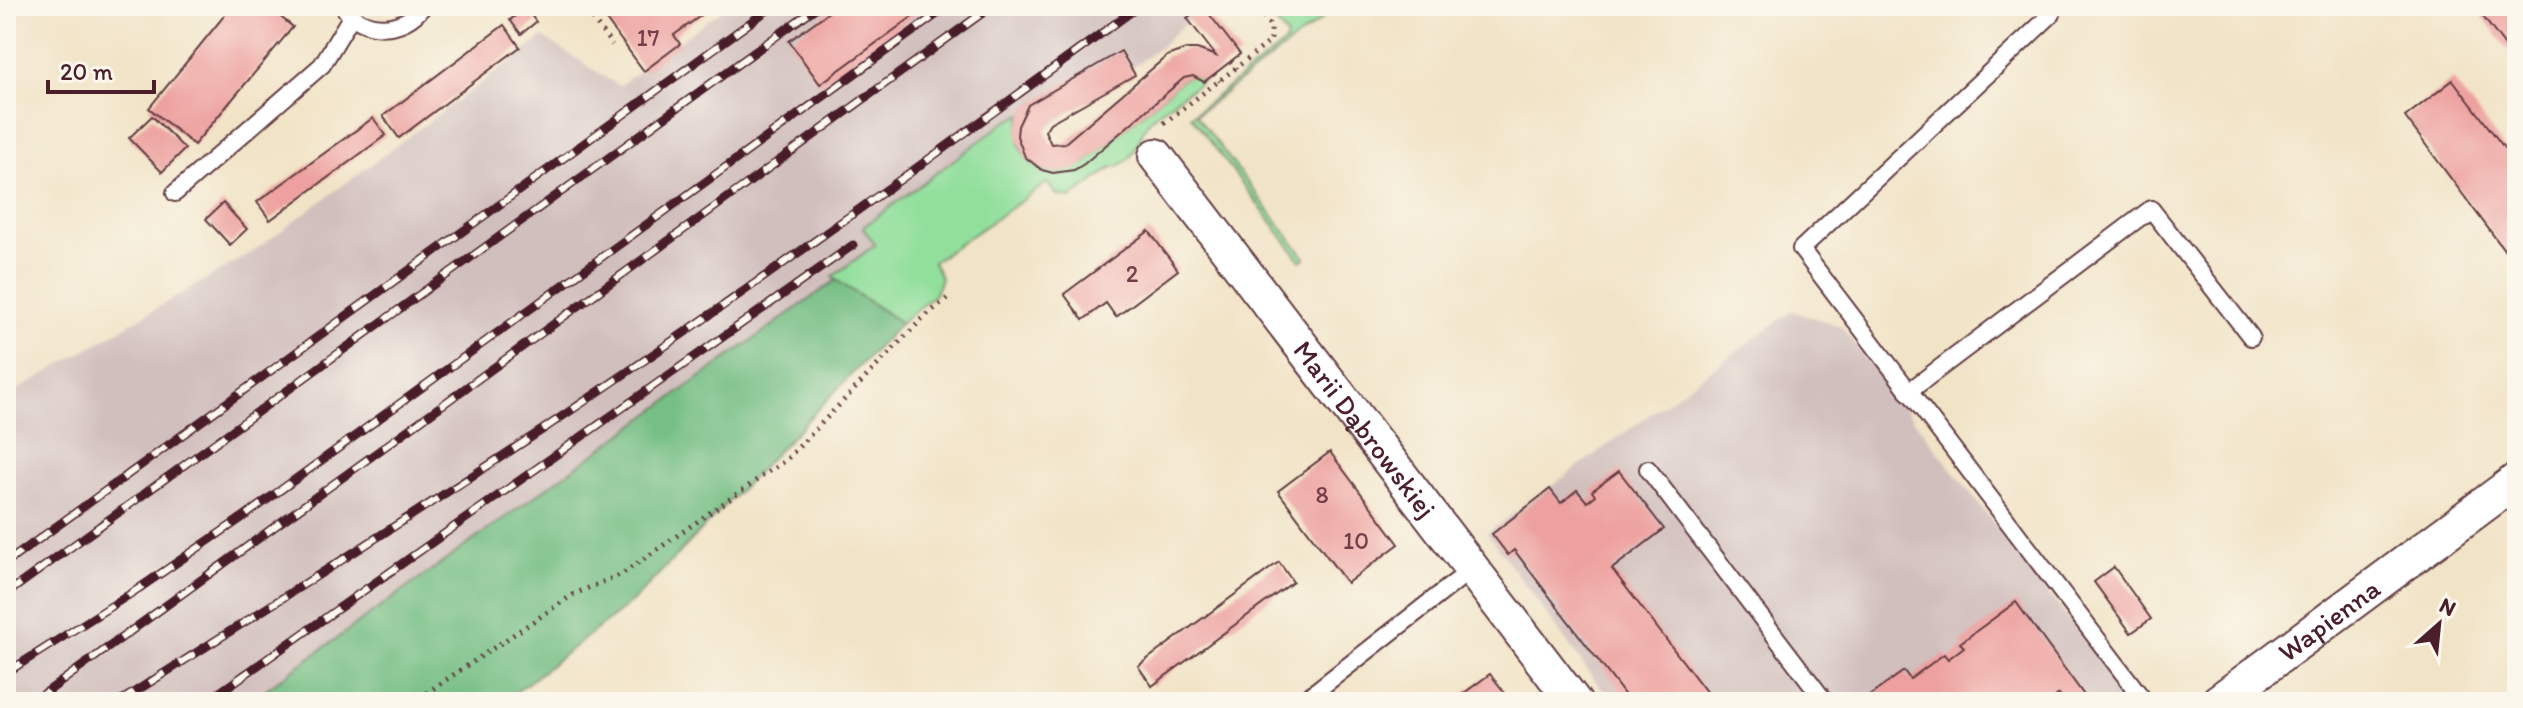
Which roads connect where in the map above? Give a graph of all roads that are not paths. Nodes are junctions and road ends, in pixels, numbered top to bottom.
1 (423, 6) edge
2 (2053, 6) edge
3 (347, 12) edge
4 (1156, 156) road end
5 (175, 193) dead end
6 (2251, 337) dead end
7 (1908, 392) junction
8 (1648, 469) dead end
9 (2517, 480) edge
10 (1472, 569) junction
11 (1302, 702) edge
12 (1574, 702) edge
13 (1819, 702) edge
14 (2145, 702) edge
15 (2218, 702) edge

1 - 3 lane
2 - 7 lane
3 - 5 lane
4 - 10 street, Marii Dąbrowskiej
6 - 7 lane
7 - 14 lane
8 - 13 lane
9 - 15 street, Wapienna
10 - 11 lane
10 - 12 street, Marii Dąbrowskiej

